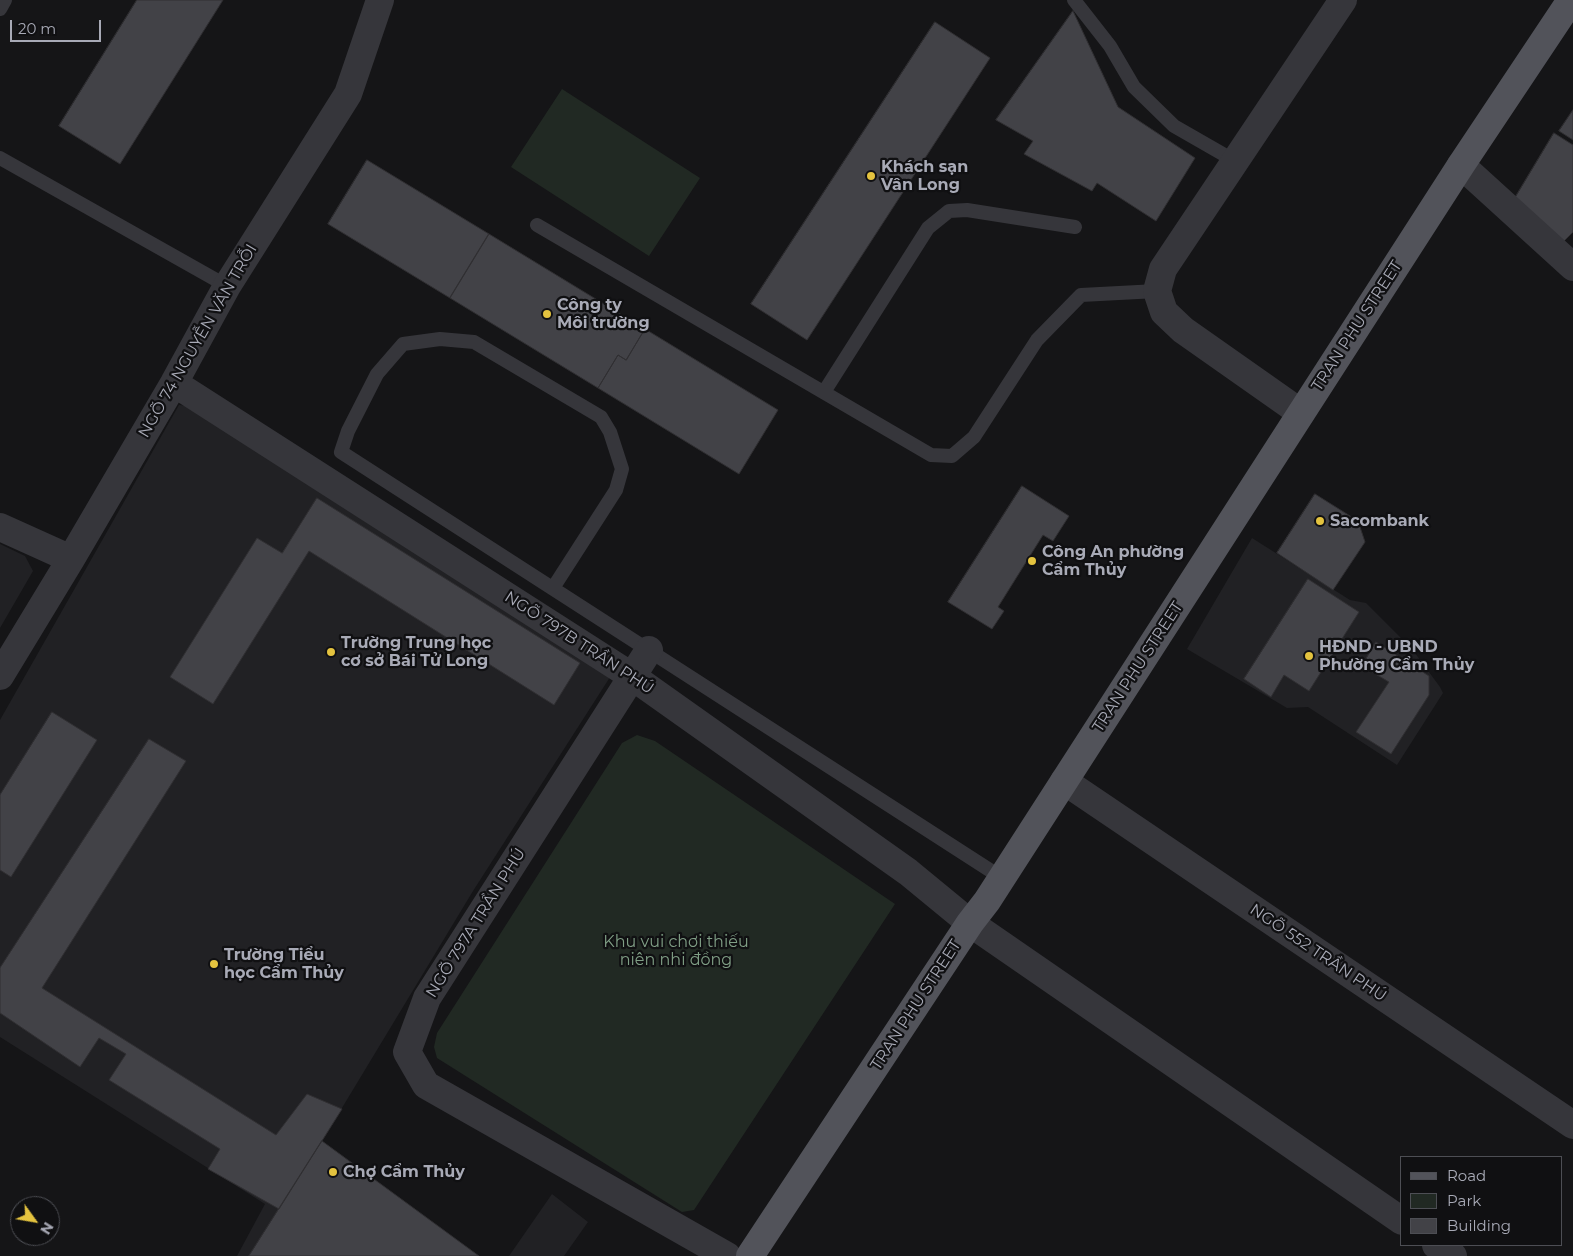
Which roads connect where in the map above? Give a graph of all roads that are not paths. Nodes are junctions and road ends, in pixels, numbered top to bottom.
1 (5, 0) edge
2 (380, 0) edge
3 (1074, 0) edge
4 (1343, 0) edge
5 (1568, 1) edge
6 (0, 9) edge
7 (0, 158) edge
8 (1235, 161) junction
9 (1461, 165) junction
10 (538, 225) dead end
11 (1075, 226) dead end
12 (1573, 266) edge
13 (227, 286) junction
14 (1157, 291) junction
15 (174, 383) junction
16 (824, 392) junction
17 (1301, 413) junction
18 (0, 527) edge
19 (71, 559) junction
20 (553, 588) junction
21 (648, 650) junction
22 (0, 676) edge
23 (633, 677) junction
24 (1064, 781) junction
25 (1002, 878) junction
26 (970, 923) junction
27 (1573, 1125) edge
28 (1400, 1220) edge
29 (1438, 1246) edge
30 (727, 1256) edge
31 (750, 1256) edge
32 (1453, 1256) edge

1 - 6 lane
2 - 13 street, NGÕ 74 NGUYỄN VĂN TRỖI
3 - 8 lane
4 - 8 street
5 - 9 main road, TRAN PHU STREET
7 - 13 lane
8 - 14 street
9 - 12 street
9 - 17 main road, TRAN PHU STREET
10 - 16 lane
11 - 16 lane
13 - 15 street, NGÕ 74 NGUYỄN VĂN TRỖI
14 - 16 lane
14 - 17 street
15 - 19 street, NGÕ 74 NGUYỄN VĂN TRỖI
15 - 23 street, NGÕ 797B TRẦN PHÚ
17 - 24 main road, TRAN PHU STREET
18 - 19 street
19 - 22 street, NGÕ 74 NGUYỄN VĂN TRỖI
20 - 20 lane
20 - 21 lane
21 - 23 street
21 - 25 lane
23 - 26 street, NGÕ 797B TRẦN PHÚ
23 - 30 street, NGÕ 797A TRẦN PHÚ
24 - 25 main road, TRAN PHU STREET
24 - 27 street, NGÕ 552 TRẦN PHÚ
25 - 26 main road, TRAN PHU STREET
26 - 28 street, NGÕ 797B TRẦN PHÚ
26 - 31 main road, TRAN PHU STREET
29 - 32 street

